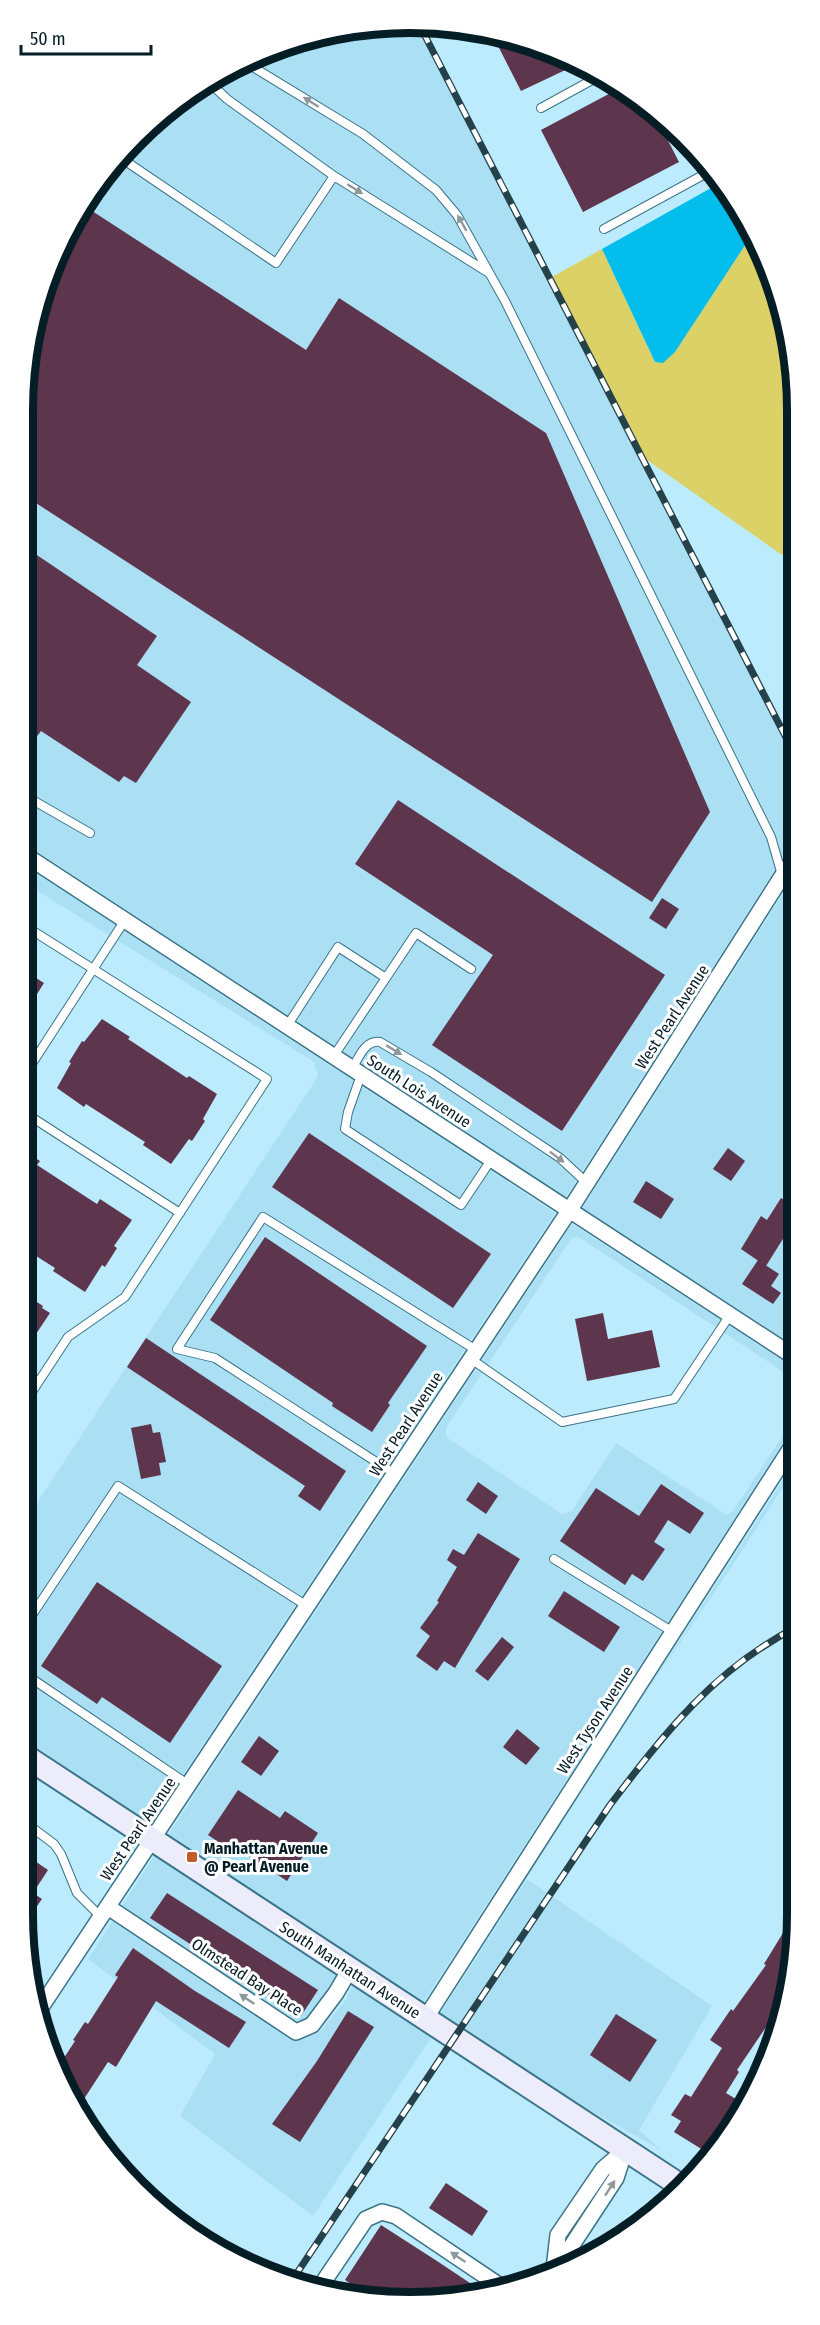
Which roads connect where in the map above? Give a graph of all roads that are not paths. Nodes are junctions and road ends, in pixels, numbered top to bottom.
1 (254, 67) edge
2 (592, 80) edge
3 (216, 88) edge
4 (541, 108) dead end
5 (126, 162) edge
6 (704, 174) edge
7 (334, 176) junction
8 (604, 229) dead end
9 (490, 274) junction
10 (33, 800) edge
11 (90, 833) dead end
12 (33, 860) edge
13 (787, 870) edge
14 (783, 877) junction
15 (125, 920) junction
16 (33, 931) edge
17 (471, 969) dead end
18 (93, 970) junction
19 (386, 978) junction
20 (287, 1026) junction
21 (333, 1057) junction
22 (33, 1062) edge
23 (356, 1072) junction
24 (33, 1118) edge
25 (491, 1160) junction
26 (587, 1183) junction
27 (569, 1211) junction
28 (180, 1213) junction
29 (730, 1315) junction
30 (787, 1352) edge
31 (473, 1355) junction
32 (33, 1390) edge
33 (787, 1454) edge
34 (395, 1474) junction
35 (554, 1558) dead end
36 (307, 1606) junction
37 (33, 1614) edge
38 (673, 1632) junction
39 (33, 1679) edge
40 (33, 1761) edge
41 (189, 1785) junction
42 (33, 1828) edge
43 (153, 1840) junction
44 (104, 1912) junction
45 (350, 1970) junction
46 (44, 2003) edge
47 (424, 2019) junction
48 (625, 2150) junction
49 (676, 2183) edge
50 (572, 2215) junction
51 (586, 2224) junction
52 (561, 2260) edge
53 (556, 2262) edge
54 (326, 2282) edge
55 (495, 2282) edge

9 -> 1 lane
2 - 4 lane
3 - 7 lane
5 - 7 lane
6 - 8 lane
7 -> 9 lane
9 - 14 lane
10 - 11 lane
12 - 15 street, South Lois Avenue
13 - 14 street, West Pearl Avenue
14 - 26 street, West Pearl Avenue
15 - 18 lane
15 - 20 street, South Lois Avenue
16 - 18 lane
17 - 19 lane
18 - 22 lane
18 - 28 lane
19 - 20 lane
19 - 21 lane
20 - 21 street, South Lois Avenue
21 - 23 street, South Lois Avenue
23 - 25 street, South Lois Avenue
23 - 25 lane
23 -> 26 lane
24 - 28 lane
25 - 27 street, South Lois Avenue
26 - 27 street, West Pearl Avenue
27 - 29 street, South Lois Avenue
27 - 31 street, West Pearl Avenue
28 - 32 lane
29 - 30 street, South Lois Avenue
29 - 31 lane
31 - 34 street, West Pearl Avenue
31 - 34 lane
33 - 38 street, West Tyson Avenue
34 - 36 street, West Pearl Avenue
35 - 38 lane
36 - 37 lane
36 - 41 street, West Pearl Avenue
38 - 47 street, West Tyson Avenue
39 - 41 lane
40 - 43 street, South Manhattan Avenue
41 - 43 street, West Pearl Avenue
42 - 44 lane
43 - 44 street, West Pearl Avenue
43 - 45 street, South Manhattan Avenue
45 -> 44 street, Olmstead Bay Place
44 - 46 street, West Pearl Avenue
45 - 47 street, South Manhattan Avenue
47 - 48 street, South Manhattan Avenue
48 - 49 street, South Manhattan Avenue
48 - 50 street
51 -> 48 street
50 - 51 street
50 - 53 street
51 - 52 street
55 -> 54 street

